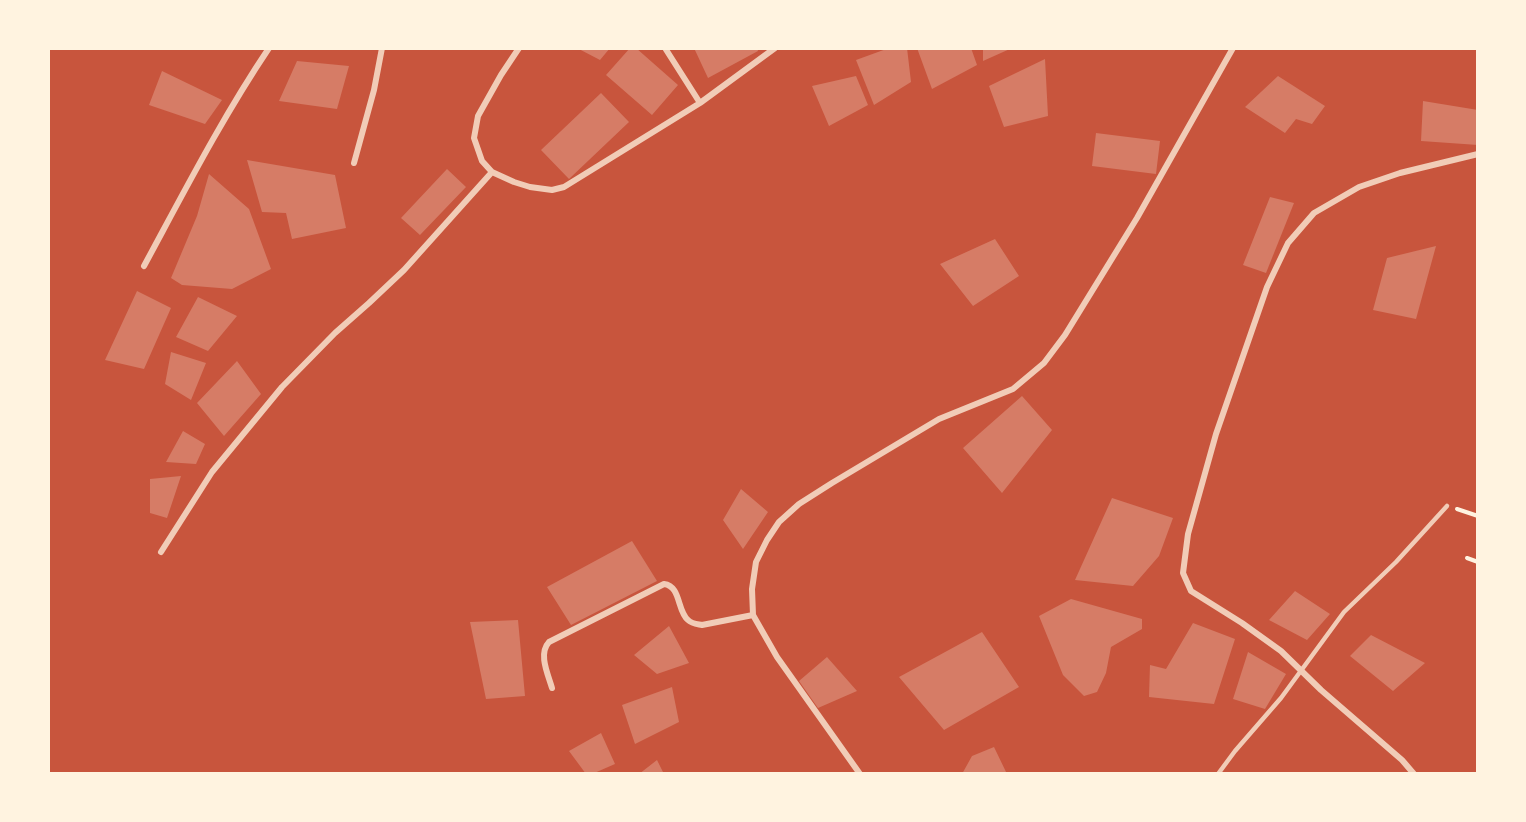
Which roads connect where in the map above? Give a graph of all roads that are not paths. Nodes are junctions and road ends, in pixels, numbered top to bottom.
1 (269, 48) edge
2 (382, 48) edge
3 (519, 48) edge
4 (665, 48) edge
5 (775, 48) edge
6 (1233, 48) edge
7 (700, 103) junction
8 (1478, 154) edge
9 (354, 163) dead end
10 (492, 172) junction
11 (144, 266) dead end
12 (1447, 506) road end
13 (161, 552) dead end
14 (753, 615) junction
15 (1300, 670) junction
16 (552, 688) dead end
17 (860, 774) edge
18 (1218, 774) edge
19 (1414, 774) edge

1 - 11 street
2 - 9 street
3 - 10 street
4 - 7 street
5 - 7 street
6 - 14 street
7 - 10 street
8 - 15 street
10 - 13 street
12 - 15 lane
14 - 16 street
14 - 17 street
15 - 18 lane
15 - 19 street

